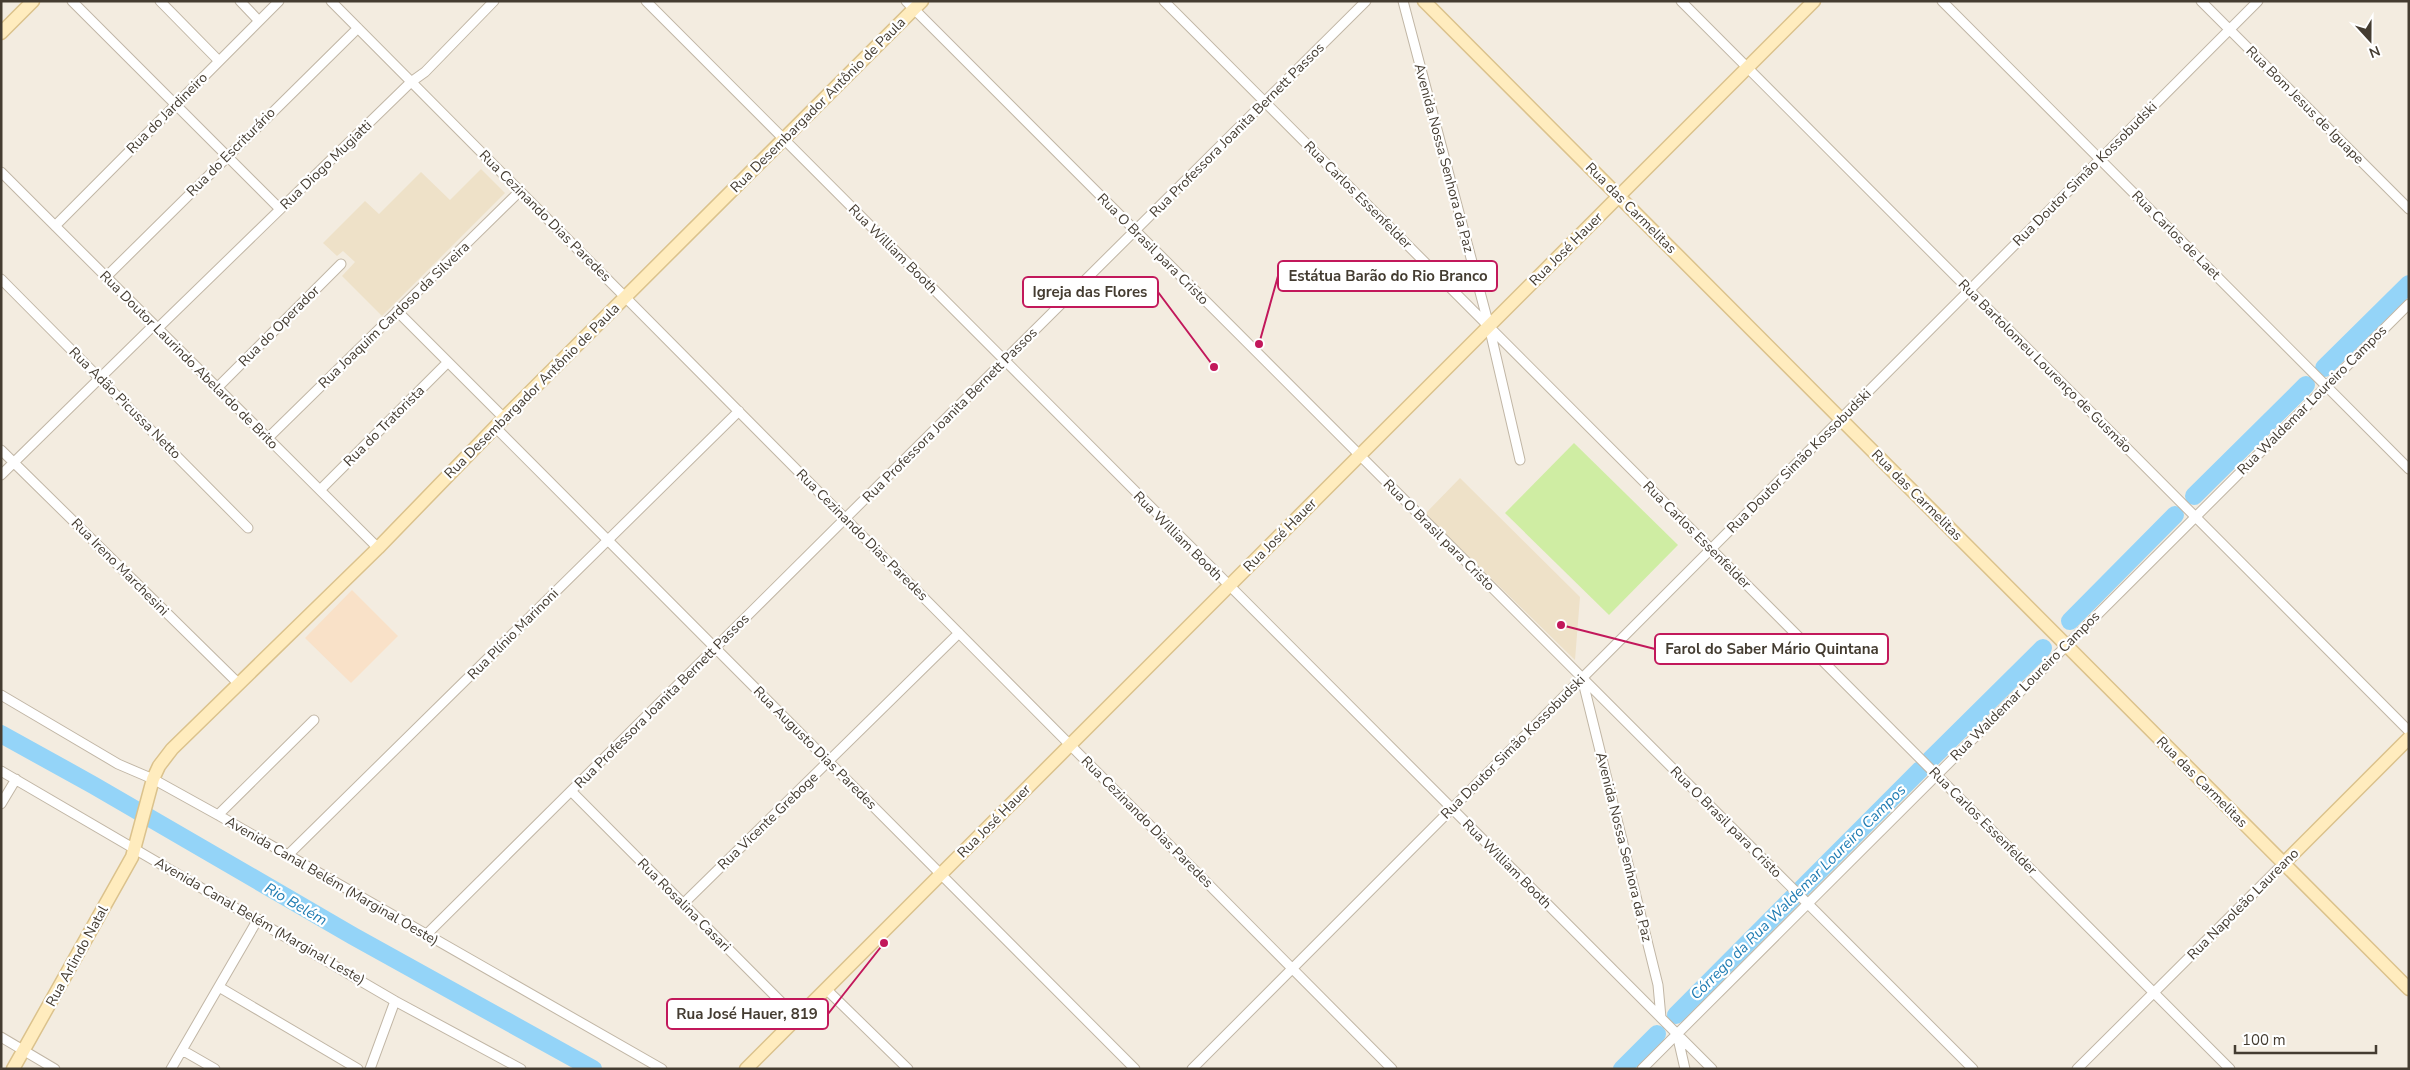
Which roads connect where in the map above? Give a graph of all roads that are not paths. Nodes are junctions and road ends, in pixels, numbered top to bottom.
1 (33, 1) edge
2 (72, 1) edge
3 (160, 1) edge
4 (240, 1) edge
5 (279, 1) edge
6 (332, 1) edge
7 (494, 1) edge
8 (646, 1) edge
9 (1164, 1) edge
10 (1366, 1) edge
11 (1403, 1) edge
12 (1424, 1) edge
13 (1681, 1) edge
14 (1814, 1) edge
15 (1942, 1) edge
16 (2201, 1) edge
17 (2258, 1) edge
18 (914, 4) edge
19 (259, 21) junction
20 (358, 28) junction
21 (2230, 30) junction
22 (1, 33) edge
23 (219, 61) junction
24 (1747, 68) junction
25 (411, 82) junction
26 (1265, 102) junction
27 (175, 104) junction
28 (784, 139) junction
29 (227, 156) junction
30 (2100, 159) junction
31 (1, 172) edge
32 (520, 191) junction
33 (1619, 196) junction
34 (280, 209) junction
35 (2409, 209) edge
36 (55, 226) junction
37 (1135, 231) junction
38 (341, 264) dead end
39 (106, 277) junction
40 (1, 279) edge
41 (1969, 290) junction
42 (626, 297) junction
43 (2409, 304) edge
44 (397, 311) junction
45 (1489, 326) junction
46 (155, 327) junction
47 (1004, 361) junction
48 (448, 362) junction
49 (100, 378) junction
50 (2326, 386) junction
51 (217, 388) junction
52 (739, 411) junction
53 (1841, 419) junction
54 (500, 423) junction
55 (268, 438) junction
56 (1, 450) edge
57 (1360, 455) junction
58 (1520, 460) dead end
59 (13, 462) junction
60 (2409, 469) edge
61 (1, 475) edge
62 (320, 490) junction
63 (2195, 517) junction
64 (846, 519) junction
65 (248, 528) dead end
66 (608, 540) junction
67 (378, 548) junction
68 (1711, 549) junction
69 (1229, 586) junction
70 (959, 633) junction
71 (2066, 645) junction
72 (716, 648) junction
73 (1582, 678) junction
74 (239, 684) junction
75 (1, 695) edge
76 (314, 720) dead end
77 (2409, 731) edge
78 (2409, 738) edge
79 (1070, 745) junction
80 (828, 761) junction
81 (1, 771) edge
82 (1937, 774) junction
83 (16, 779) junction
84 (152, 784) junction
85 (571, 791) junction
86 (1, 804) edge
87 (1451, 809) junction
88 (218, 815) junction
89 (136, 845) junction
90 (287, 856) junction
91 (2283, 864) junction
92 (941, 874) junction
93 (1808, 903) junction
94 (683, 904) junction
95 (258, 919) junction
96 (426, 935) junction
97 (1292, 968) junction
98 (219, 987) junction
99 (826, 989) junction
100 (2409, 989) edge
101 (2154, 992) junction
102 (395, 1001) junction
103 (797, 1018) junction
104 (1660, 1018) junction
105 (1677, 1034) junction
106 (1, 1037) edge
107 (24, 1050) junction
108 (182, 1050) junction
109 (13, 1069) edge
110 (56, 1069) edge
111 (171, 1069) edge
112 (215, 1069) edge
113 (358, 1069) edge
114 (370, 1069) edge
115 (521, 1069) edge
116 (662, 1069) edge
117 (746, 1069) edge
118 (908, 1069) edge
119 (1135, 1069) edge
120 (1192, 1069) edge
121 (1392, 1069) edge
122 (1642, 1069) edge
123 (1685, 1069) edge
124 (1712, 1069) edge
125 (1973, 1069) edge
126 (2077, 1069) edge
127 (2230, 1069) edge

1 - 22 main road
2 - 27 street
3 - 23 street
4 - 19 street
5 - 19 street, Rua do Jardineiro
6 - 20 street, Rua Cezinando Dias Paredes
7 - 25 street, Rua Diogo Mugiatti
8 - 28 street, Rua William Booth
9 - 26 street, Rua Carlos Essenfelder
10 - 26 street, Rua Professora Joanita Bernett Passos
11 - 45 street, Avenida Nossa Senhora da Paz
12 - 33 main road, Rua das Carmelitas
13 - 24 street, Rua Bartolomeu Lourenço de Gusmão
14 - 24 main road, Rua José Hauer
15 - 30 street, Rua Carlos de Laet
16 - 21 street, Rua Bom Jesus de Iguape
17 - 21 street, Rua Doutor Simão Kossobudski
18 - 28 main road, Rua Desembargador Antônio de Paula
18 - 37 street, Rua O Brasil para Cristo
19 - 23 street, Rua do Jardineiro
20 - 25 street, Rua Cezinando Dias Paredes
20 - 29 street, Rua do Escriturário
21 - 30 street, Rua Doutor Simão Kossobudski
21 - 35 street, Rua Bom Jesus de Iguape
23 - 27 street, Rua do Jardineiro
24 - 33 main road, Rua José Hauer
24 - 41 street, Rua Bartolomeu Lourenço de Gusmão
25 - 32 street, Rua Cezinando Dias Paredes
25 - 34 street, Rua Diogo Mugiatti
26 - 37 street, Rua Professora Joanita Bernett Passos
26 - 45 street, Rua Carlos Essenfelder
27 - 29 street
27 - 36 street, Rua do Jardineiro
28 - 42 main road, Rua Desembargador Antônio de Paula
28 - 47 street, Rua William Booth
29 - 34 street
29 - 39 street, Rua do Escriturário
30 - 41 street, Rua Doutor Simão Kossobudski
30 - 50 street, Rua Carlos de Laet
31 - 36 street, Rua Doutor Laurindo Abelardo de Brito
32 - 42 street, Rua Cezinando Dias Paredes
32 - 44 street, Rua Joaquim Cardoso da Silveira
33 - 45 main road, Rua José Hauer
33 - 53 main road, Rua das Carmelitas
34 - 46 street, Rua Diogo Mugiatti
36 - 39 street, Rua Doutor Laurindo Abelardo de Brito
37 - 47 street, Rua Professora Joanita Bernett Passos
37 - 57 street, Rua O Brasil para Cristo
38 - 51 street, Rua do Operador
39 - 46 street, Rua Doutor Laurindo Abelardo de Brito
40 - 49 street, Rua Adão Picussa Netto
41 - 53 street, Rua Doutor Simão Kossobudski
41 - 63 street, Rua Bartolomeu Lourenço de Gusmão
42 - 52 street, Rua Cezinando Dias Paredes
42 - 54 main road, Rua Desembargador Antônio de Paula
43 - 50 street, Rua Waldemar Loureiro Campos
44 - 48 street, Rua Augusto Dias Paredes
44 - 55 street, Rua Joaquim Cardoso da Silveira
45 - 57 main road, Rua José Hauer
45 - 58 street, Avenida Nossa Senhora da Paz
45 - 68 street, Rua Carlos Essenfelder
46 - 49 street, Rua Diogo Mugiatti
46 - 51 street, Rua Doutor Laurindo Abelardo de Brito
47 - 64 street, Rua Professora Joanita Bernett Passos
47 - 69 street, Rua William Booth
48 - 54 street, Rua Augusto Dias Paredes
48 - 62 street, Rua do Tratorista
49 - 59 street, Rua Diogo Mugiatti
49 - 65 street, Rua Adão Picussa Netto
50 - 60 street, Rua Carlos de Laet
50 - 63 street, Rua Waldemar Loureiro Campos
51 - 55 street, Rua Doutor Laurindo Abelardo de Brito
52 - 64 street, Rua Cezinando Dias Paredes
52 - 66 street, Rua Plínio Marinoni
53 - 68 street, Rua Doutor Simão Kossobudski
53 - 71 main road, Rua das Carmelitas
54 - 66 street, Rua Augusto Dias Paredes
54 - 67 main road, Rua Desembargador Antônio de Paula
55 - 62 street, Rua Doutor Laurindo Abelardo de Brito
56 - 59 street, Rua Ireno Marchesini
57 - 69 main road, Rua José Hauer
57 - 73 street, Rua O Brasil para Cristo
59 - 61 street, Rua Diogo Mugiatti
59 - 74 street, Rua Ireno Marchesini
62 - 67 street, Rua Doutor Laurindo Abelardo de Brito
63 - 71 street, Rua Waldemar Loureiro Campos
63 - 77 street, Rua Bartolomeu Lourenço de Gusmão
64 - 70 street, Rua Cezinando Dias Paredes
64 - 72 street, Rua Professora Joanita Bernett Passos
66 - 72 street, Rua Augusto Dias Paredes
66 - 90 street, Rua Plínio Marinoni
67 - 74 main road, Rua Desembargador Antônio de Paula
68 - 73 street, Rua Doutor Simão Kossobudski
68 - 82 street, Rua Carlos Essenfelder
69 - 79 main road, Rua José Hauer
69 - 87 street, Rua William Booth
70 - 79 street, Rua Cezinando Dias Paredes
70 - 80 street, Rua Vicente Greboge
71 - 82 street, Rua Waldemar Loureiro Campos
71 - 91 main road, Rua das Carmelitas
72 - 80 street, Rua Augusto Dias Paredes
72 - 85 street, Rua Professora Joanita Bernett Passos
73 - 87 street, Rua Doutor Simão Kossobudski
73 - 93 street, Rua O Brasil para Cristo
73 - 104 street, Avenida Nossa Senhora da Paz
74 - 84 main road, Rua Desembargador Antônio de Paula
75 - 84 street, Avenida Canal Belém (Marginal Oeste)
76 - 88 street
78 - 91 main road, Rua Napoleão Laureano
79 - 92 main road, Rua José Hauer
79 - 97 street, Rua Cezinando Dias Paredes
80 - 92 street, Rua Augusto Dias Paredes
80 - 94 street, Rua Vicente Greboge
81 - 83 street, Avenida Canal Belém (Marginal Leste)
82 - 93 street, Rua Waldemar Loureiro Campos
82 - 101 street, Rua Carlos Essenfelder
83 - 86 street
83 - 89 street, Avenida Canal Belém (Marginal Leste)
84 - 88 street, Avenida Canal Belém (Marginal Oeste)
84 - 89 main road, Rua Arlindo Natal
85 - 94 street, Rua Rosalina Casari
85 - 96 street, Rua Professora Joanita Bernett Passos
87 - 97 street, Rua Doutor Simão Kossobudski
87 - 104 street, Rua William Booth
88 - 90 street, Avenida Canal Belém (Marginal Oeste)
89 - 95 street, Avenida Canal Belém (Marginal Leste)
89 - 107 main road, Rua Arlindo Natal
90 - 96 street, Avenida Canal Belém (Marginal Oeste)
91 - 100 main road, Rua das Carmelitas
91 - 101 street, Rua Napoleão Laureano
92 - 99 main road, Rua José Hauer
92 - 119 street, Rua Augusto Dias Paredes
93 - 105 street, Rua Waldemar Loureiro Campos
93 - 125 street, Rua O Brasil para Cristo
94 - 103 street, Rua Rosalina Casari
95 - 98 street
95 - 102 street, Avenida Canal Belém (Marginal Leste)
96 - 116 street, Avenida Canal Belém (Marginal Oeste)
97 - 120 street, Rua Doutor Simão Kossobudski
97 - 121 street, Rua Cezinando Dias Paredes
98 - 108 street
98 - 113 street
99 - 103 main road, Rua José Hauer
99 - 118 street
101 - 126 street, Rua Napoleão Laureano
101 - 127 street, Rua Carlos Essenfelder
102 - 114 street
102 - 115 street, Avenida Canal Belém (Marginal Leste)
103 - 117 main road, Rua José Hauer
104 - 105 street, Rua William Booth
105 - 122 street, Rua Waldemar Loureiro Campos
105 - 123 street
105 - 124 street, Rua William Booth
106 - 107 street
107 - 109 main road, Rua Arlindo Natal
107 - 110 street
108 - 111 street
108 - 112 street

